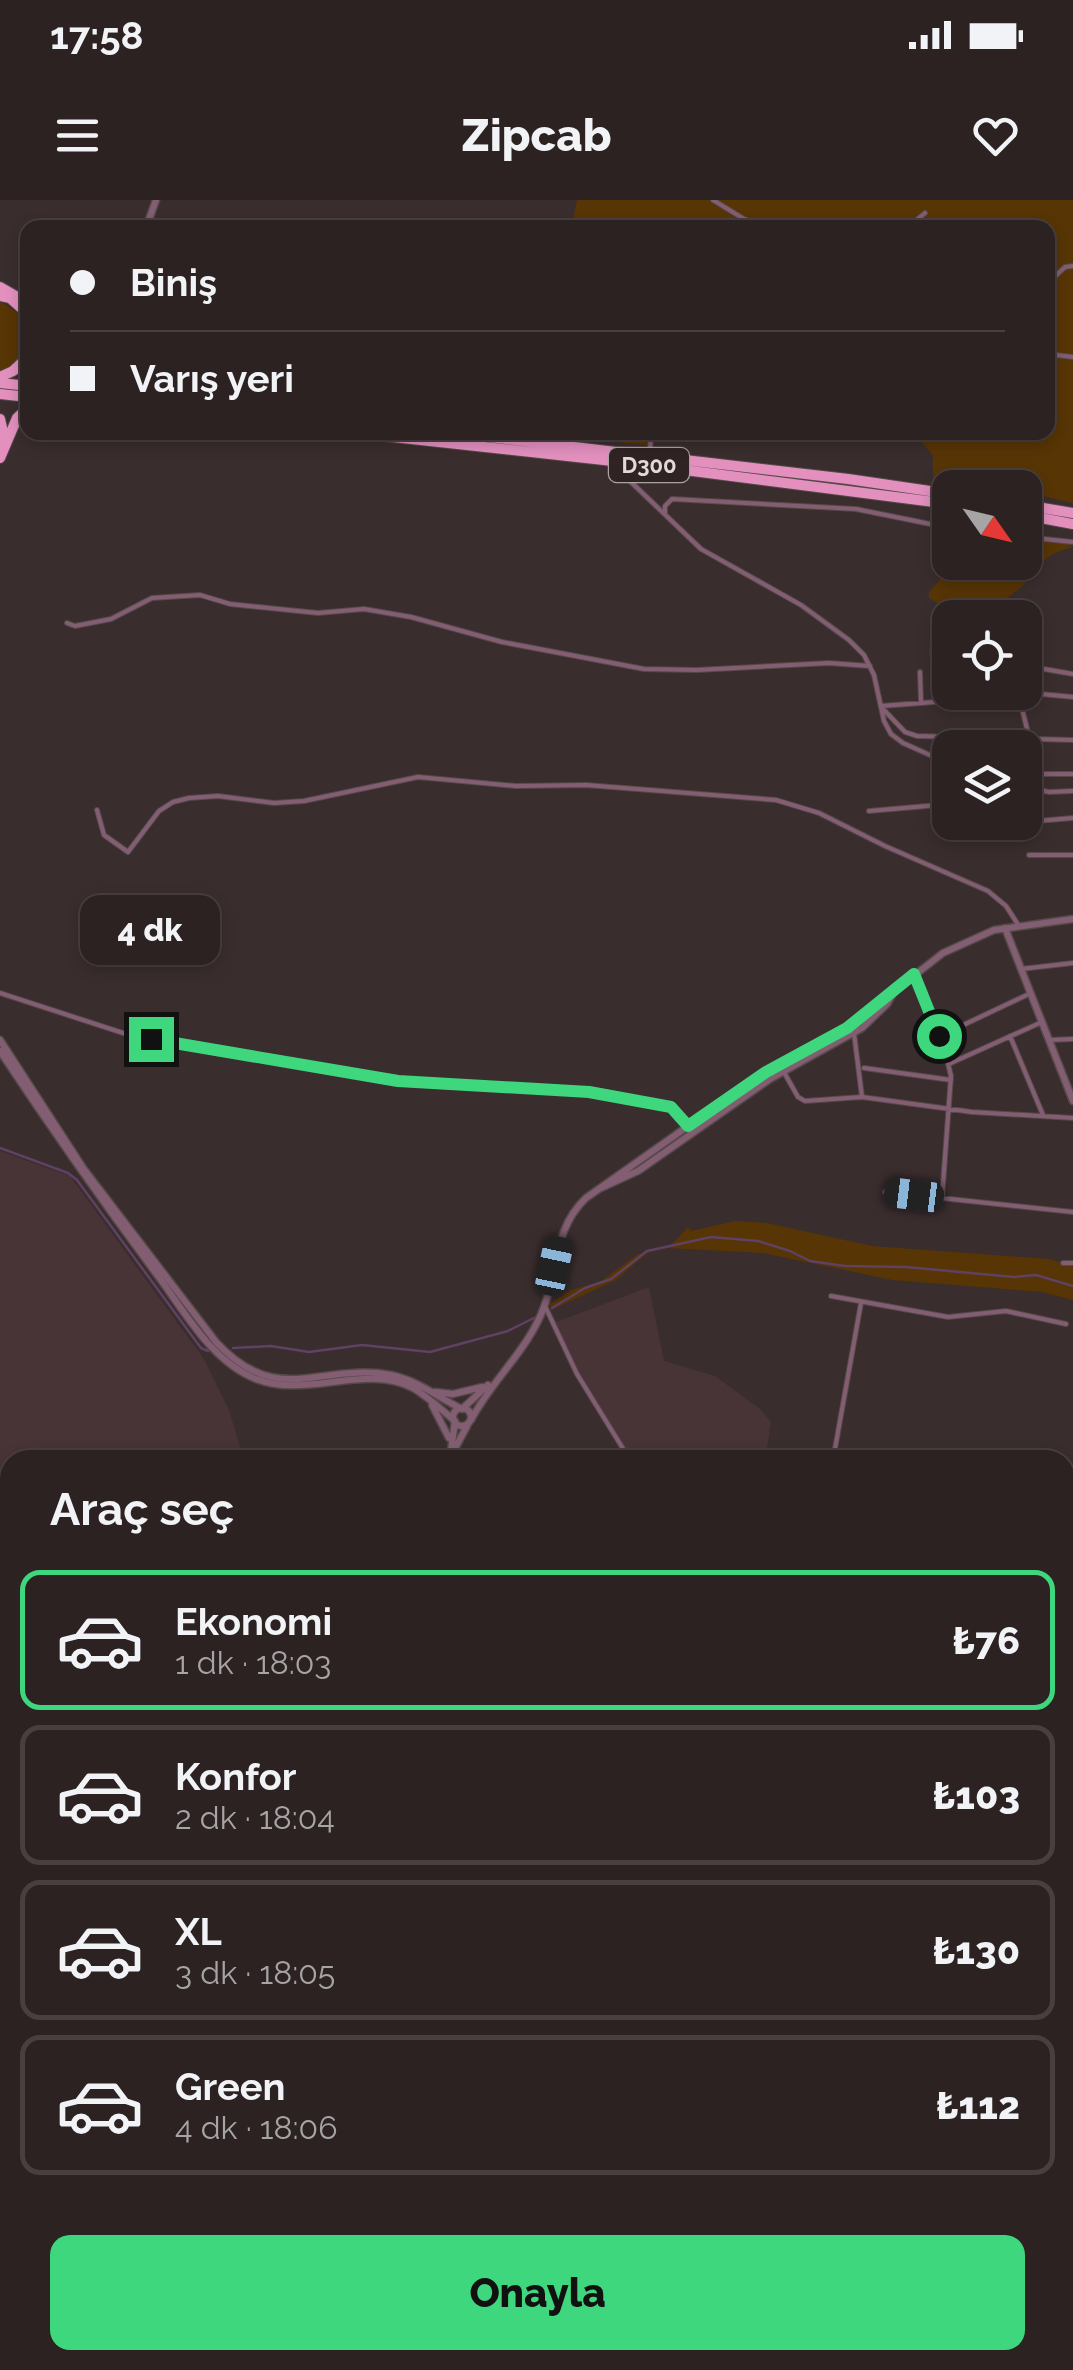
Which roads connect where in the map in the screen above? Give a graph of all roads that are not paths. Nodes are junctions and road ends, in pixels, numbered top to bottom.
1 (713, 200) edge
2 (924, 213) dead end
3 (747, 220) edge
4 (916, 220) edge
5 (20, 364) edge
6 (0, 380) edge
7 (20, 415) edge
8 (0, 419) edge
9 (420, 440) edge
10 (517, 440) edge
11 (651, 440) edge
12 (0, 446) edge
13 (650, 455) junction
14 (0, 458) edge
15 (622, 462) junction
16 (932, 492) edge
17 (932, 502) edge
18 (1042, 508) edge
19 (665, 513) junction
20 (1073, 513) edge
21 (1042, 519) edge
22 (932, 524) edge
23 (1073, 524) edge
24 (1042, 539) edge
25 (1073, 542) edge
26 (67, 623) dead end
27 (870, 666) junction
28 (1042, 669) edge
29 (920, 672) dead end
30 (1073, 674) edge
31 (1042, 694) edge
32 (1073, 697) edge
33 (932, 703) edge
34 (921, 704) junction
35 (881, 706) junction
36 (932, 736) edge
37 (1042, 738) edge
38 (1073, 740) edge
39 (932, 756) edge
40 (1042, 774) edge
41 (1073, 774) edge
42 (1042, 791) edge
43 (1073, 791) edge
44 (932, 806) edge
45 (97, 810) dead end
46 (869, 812) dead end
47 (1073, 818) edge
48 (1042, 821) edge
49 (1030, 855) dead end
50 (1073, 855) edge
51 (1073, 919) edge
52 (1019, 926) junction
53 (1005, 928) junction
54 (1073, 963) edge
55 (1021, 969) junction
56 (914, 974) junction
57 (896, 989) junction
58 (0, 993) edge
59 (1031, 993) junction
60 (1042, 1022) junction
61 (854, 1033) junction
62 (939, 1036) junction
63 (1010, 1036) junction
64 (1073, 1038) edge
65 (0, 1040) edge
66 (1049, 1040) junction
67 (0, 1052) edge
68 (949, 1064) junction
69 (864, 1068) dead end
70 (783, 1072) junction
71 (951, 1080) junction
72 (1071, 1089) edge
73 (862, 1097) junction
74 (1073, 1101) edge
75 (950, 1109) junction
76 (1044, 1117) junction
77 (1073, 1118) edge
78 (688, 1126) junction
79 (601, 1188) junction
80 (885, 1192) dead end
81 (942, 1198) junction
82 (1073, 1212) edge
83 (1063, 1263) dead end
84 (1073, 1263) edge
85 (831, 1296) dead end
86 (861, 1303) junction
87 (545, 1306) junction
88 (1066, 1324) dead end
89 (503, 1371) junction
90 (488, 1385) junction
91 (427, 1390) junction
92 (429, 1400) junction
93 (462, 1408) junction
94 (455, 1421) junction
95 (470, 1422) junction
96 (450, 1442) junction
97 (450, 1450) edge
98 (454, 1450) edge
99 (624, 1450) edge
100 (835, 1450) edge

1 - 3 street
2 - 4 street
5 - 6 highway
7 - 14 highway
8 - 12 highway
9 - 15 highway, D300
10 - 13 highway, D300
11 - 13 street
13 - 16 highway, D300
15 - 17 highway, D300
15 - 19 street
18 - 20 highway
19 - 22 street
19 - 27 street
21 - 23 highway
24 - 25 street
26 - 27 street
27 - 35 street
28 - 30 street
29 - 34 street
31 - 32 street
33 - 34 street
34 - 35 street
35 - 36 street
35 - 39 street
37 - 38 street
40 - 41 street
42 - 43 street
44 - 46 street
45 - 52 street
47 - 48 street
49 - 50 street
51 - 52 street
52 - 53 street
53 - 55 street
53 - 56 street
54 - 55 street
55 - 59 street
56 - 57 street
56 - 62 street
57 - 61 street
57 - 78 street
58 - 78 street
59 - 60 street
59 - 62 street
60 - 63 street
60 - 66 street
61 - 70 street
61 - 73 street
62 - 68 street
63 - 68 street
63 - 76 street
64 - 66 street
65 - 91 street
66 - 72 street
67 - 92 street
68 - 71 street
69 - 71 street
70 - 73 street
70 - 79 street
71 - 75 street
72 - 74 street
73 - 75 street
75 - 76 street
75 - 81 street
76 - 77 street
78 - 79 street
79 - 87 street
80 - 81 street
81 - 82 street
83 - 84 street
85 - 86 street
86 - 88 street
86 - 100 street
87 - 89 street
87 - 99 street
89 - 90 street
89 - 95 street
90 - 91 street
90 - 93 street
91 - 93 street
92 - 94 street
92 - 96 street
93 - 94 street
93 - 95 street
94 - 95 street
94 - 96 street
95 - 98 street
96 - 97 street

